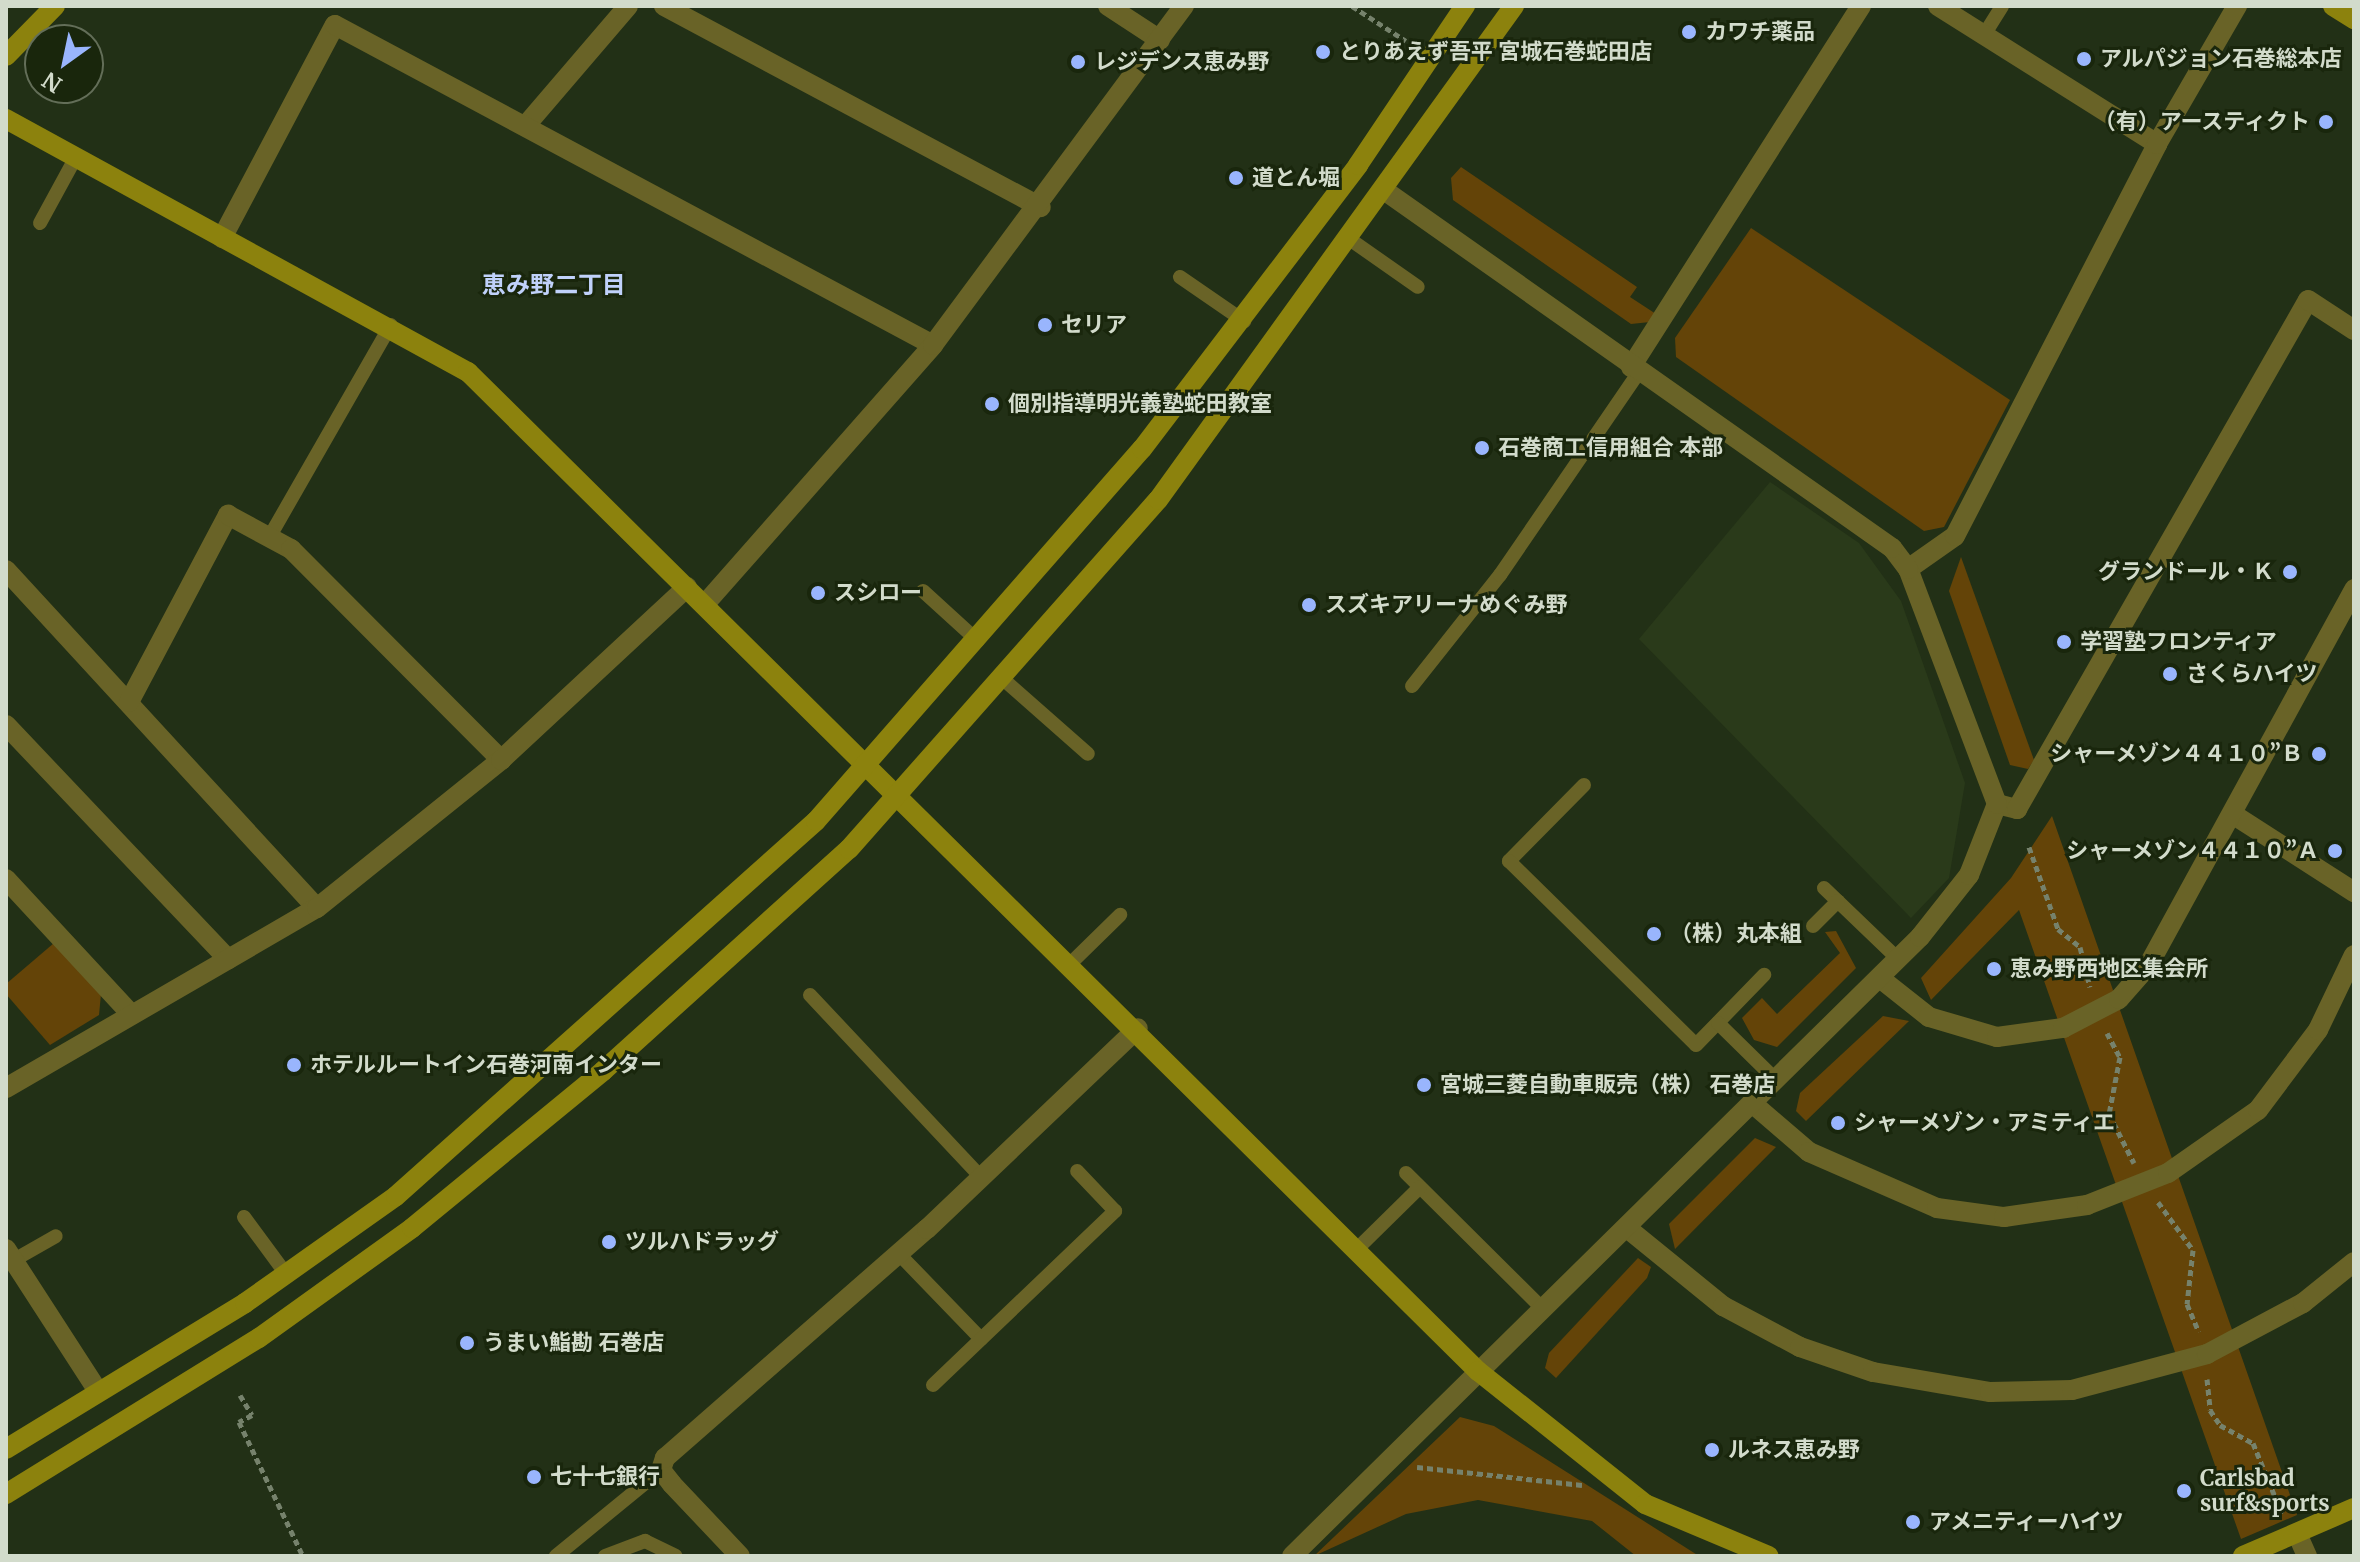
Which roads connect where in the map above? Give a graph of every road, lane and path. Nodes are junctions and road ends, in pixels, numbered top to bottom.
1 (55, 6) edge
2 (628, 6) edge
3 (664, 6) edge
4 (1108, 6) edge
5 (1184, 6) edge
6 (1352, 6) edge
7 (1465, 6) edge
8 (1514, 6) edge
9 (1861, 6) edge
10 (1938, 6) edge
11 (2002, 6) edge
12 (2237, 6) edge
13 (2333, 6) edge
14 (2354, 19) edge
15 (1984, 35) junction
16 (1160, 40) junction
17 (1406, 41) dead end
18 (6, 56) edge
19 (6, 119) edge
20 (527, 124) junction
21 (2157, 144) junction
22 (76, 157) junction
23 (1384, 190) junction
24 (1041, 207) junction
25 (40, 223) dead end
26 (222, 238) junction
27 (1348, 238) junction
28 (1180, 277) dead end
29 (1418, 287) dead end
30 (1244, 321) junction
31 (391, 325) junction
32 (2354, 330) edge
33 (933, 345) junction
34 (1635, 370) junction
35 (270, 536) junction
36 (1908, 569) junction
37 (6, 570) edge
38 (687, 587) junction
39 (2354, 589) edge
40 (923, 591) dead end
41 (705, 604) junction
42 (978, 641) junction
43 (1003, 679) junction
44 (1412, 686) dead end
45 (129, 702) junction
46 (6, 725) edge
47 (1088, 754) dead end
48 (501, 760) junction
49 (866, 763) junction
50 (1584, 785) dead end
51 (899, 797) junction
52 (1997, 804) junction
53 (2234, 815) junction
54 (6, 879) edge
55 (1824, 888) dead end
56 (2354, 892) edge
57 (1838, 901) junction
58 (317, 908) junction
59 (1120, 915) dead end
60 (1813, 926) dead end
61 (2354, 955) edge
62 (228, 959) junction
63 (1899, 960) junction
64 (1071, 963) junction
65 (1764, 975) dead end
66 (1881, 979) junction
67 (810, 995) dead end
68 (132, 1015) junction
69 (1718, 1023) junction
70 (1138, 1028) junction
71 (1776, 1080) junction
72 (6, 1088) edge
73 (1752, 1103) junction
74 (1077, 1171) dead end
75 (1406, 1173) dead end
76 (982, 1178) junction
77 (1420, 1187) junction
78 (244, 1217) dead end
79 (1627, 1228) junction
80 (56, 1236) dead end
81 (1357, 1249) junction
82 (10, 1254) edge
83 (899, 1254) junction
84 (2354, 1262) edge
85 (286, 1274) junction
86 (1543, 1309) junction
87 (981, 1339) junction
88 (1478, 1371) junction
89 (933, 1385) dead end
90 (98, 1391) junction
91 (240, 1395) dead end
92 (6, 1449) edge
93 (1408, 1466) dead end
94 (661, 1470) junction
95 (1586, 1486) dead end
96 (6, 1494) edge
97 (2354, 1508) edge
98 (2303, 1547) edge
99 (303, 1556) edge
100 (556, 1556) edge
101 (605, 1556) edge
102 (676, 1556) edge
103 (740, 1556) edge
104 (1292, 1556) edge
105 (1769, 1556) edge
106 (2243, 1556) edge

1 - 18 street
2 - 20 street
3 - 24 street
4 - 16 street
5 - 16 street
6 - 17 path
7 - 30 street
8 - 23 street
9 - 34 street
10 - 15 street
11 - 15 lane
12 - 21 street
13 - 14 street
15 - 21 street
16 - 24 street
19 - 22 street
20 - 26 street
20 - 33 street
21 - 36 street
22 - 25 lane
22 - 26 street
23 - 27 street
23 - 34 street
24 - 33 street
26 - 31 street
27 - 29 lane
27 - 43 street
28 - 30 lane
30 - 42 street
31 - 35 lane
31 - 38 street
32 - 52 street
33 - 41 street
34 - 36 street
34 - 44 lane
35 - 45 street
35 - 48 street
36 - 52 street
37 - 45 street
38 - 41 street
38 - 48 street
39 - 53 street
40 - 42 lane
41 - 49 street
42 - 49 street
43 - 47 lane
43 - 51 street
45 - 58 street
46 - 62 street
48 - 58 street
49 - 51 street
49 - 85 street
50 - 69 lane
51 - 64 street
51 - 96 street
52 - 63 street
53 - 56 street
53 - 66 street
54 - 68 street
55 - 57 lane
57 - 60 lane
57 - 63 lane
58 - 62 street
59 - 64 lane
61 - 73 street
62 - 68 street
63 - 66 street
64 - 70 street
65 - 69 lane
66 - 71 street
67 - 76 lane
68 - 72 street
69 - 71 lane
70 - 76 street
70 - 81 street
71 - 73 street
73 - 79 street
74 - 87 lane
75 - 77 lane
76 - 83 street
77 - 81 lane
77 - 86 lane
78 - 85 lane
79 - 84 street
79 - 86 street
80 - 82 lane
81 - 88 street
82 - 90 street
83 - 87 lane
83 - 94 street
85 - 90 street
86 - 88 street
87 - 89 lane
88 - 104 street
88 - 105 street
90 - 92 street
91 - 99 path
93 - 95 path
94 - 100 lane
94 - 103 street
97 - 98 street
98 - 106 street
101 - 102 lane

